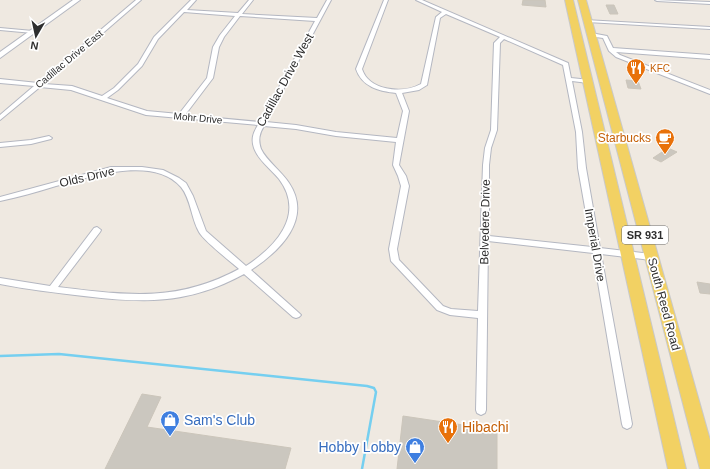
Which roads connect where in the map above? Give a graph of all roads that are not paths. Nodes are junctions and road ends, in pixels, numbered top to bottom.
1 (77, 0) edge
2 (139, 0) edge
3 (194, 0) edge
4 (251, 0) edge
5 (329, 0) edge
6 (386, 0) edge
7 (418, 0) edge
8 (569, 0) edge
9 (582, 0) edge
10 (657, 0) edge
11 (710, 3) edge
12 (183, 11) junction
13 (446, 12) junction
14 (239, 15) junction
15 (318, 20) junction
16 (587, 21) junction
17 (710, 28) edge
18 (0, 29) edge
19 (33, 32) junction
20 (591, 35) junction
21 (504, 37) junction
22 (611, 50) junction
23 (0, 56) edge
24 (710, 57) edge
25 (569, 79) junction
26 (0, 81) edge
27 (588, 81) junction
28 (40, 85) junction
29 (399, 92) junction
30 (710, 92) edge
31 (103, 98) junction
32 (181, 116) junction
33 (0, 118) edge
34 (261, 124) junction
35 (49, 138) dead end
36 (400, 140) junction
37 (0, 145) edge
38 (0, 199) edge
39 (97, 230) dead end
40 (485, 238) junction
41 (596, 250) junction
42 (627, 253) junction
43 (651, 257) junction
44 (246, 270) junction
45 (0, 281) edge
46 (52, 289) junction
47 (482, 315) junction
48 (296, 316) dead end
49 (480, 410) dead end
50 (627, 424) dead end
51 (677, 469) edge
52 (709, 469) edge

1 - 19 street
2 - 28 street, Cadillac Drive East
3 - 12 street
4 - 14 street
5 - 15 street, Cadillac Drive West
6 - 29 street
7 - 13 street
8 - 27 main road, South Reed Road / SR 931
9 - 16 main road, South Reed Road / SR 931
10 - 11 street
12 - 14 street
12 - 31 street
13 - 21 street
13 - 29 street
14 - 15 street
14 - 32 street
15 - 34 street, Cadillac Drive West
16 - 17 street
16 - 20 main road, South Reed Road / SR 931
18 - 19 street
19 - 23 street
20 - 22 street
20 - 43 main road, South Reed Road / SR 931
21 - 25 street, Imperial Drive
21 - 40 street, Belvedere Drive
22 - 24 street
22 - 30 street
25 - 27 street
25 - 41 street, Imperial Drive
26 - 28 street, Mohr Drive
27 - 42 main road, South Reed Road / SR 931
28 - 31 street, Mohr Drive
28 - 33 street, Cadillac Drive East
29 - 36 street
31 - 32 street, Mohr Drive
32 - 34 street, Mohr Drive
34 - 36 street, Mohr Drive
34 - 44 street, Cadillac Drive West
35 - 37 street
36 - 47 street
38 - 44 street, Olds Drive
39 - 46 street
40 - 41 street
40 - 47 street, Belvedere Drive
41 - 42 street
41 - 50 street, Imperial Drive
42 - 43 street
42 - 51 main road, South Reed Road / SR 931
43 - 52 main road, South Reed Road / SR 931
44 - 46 street, Cadillac Drive West
44 - 48 street, Olds Drive
45 - 46 street
47 - 49 street, Belvedere Drive

